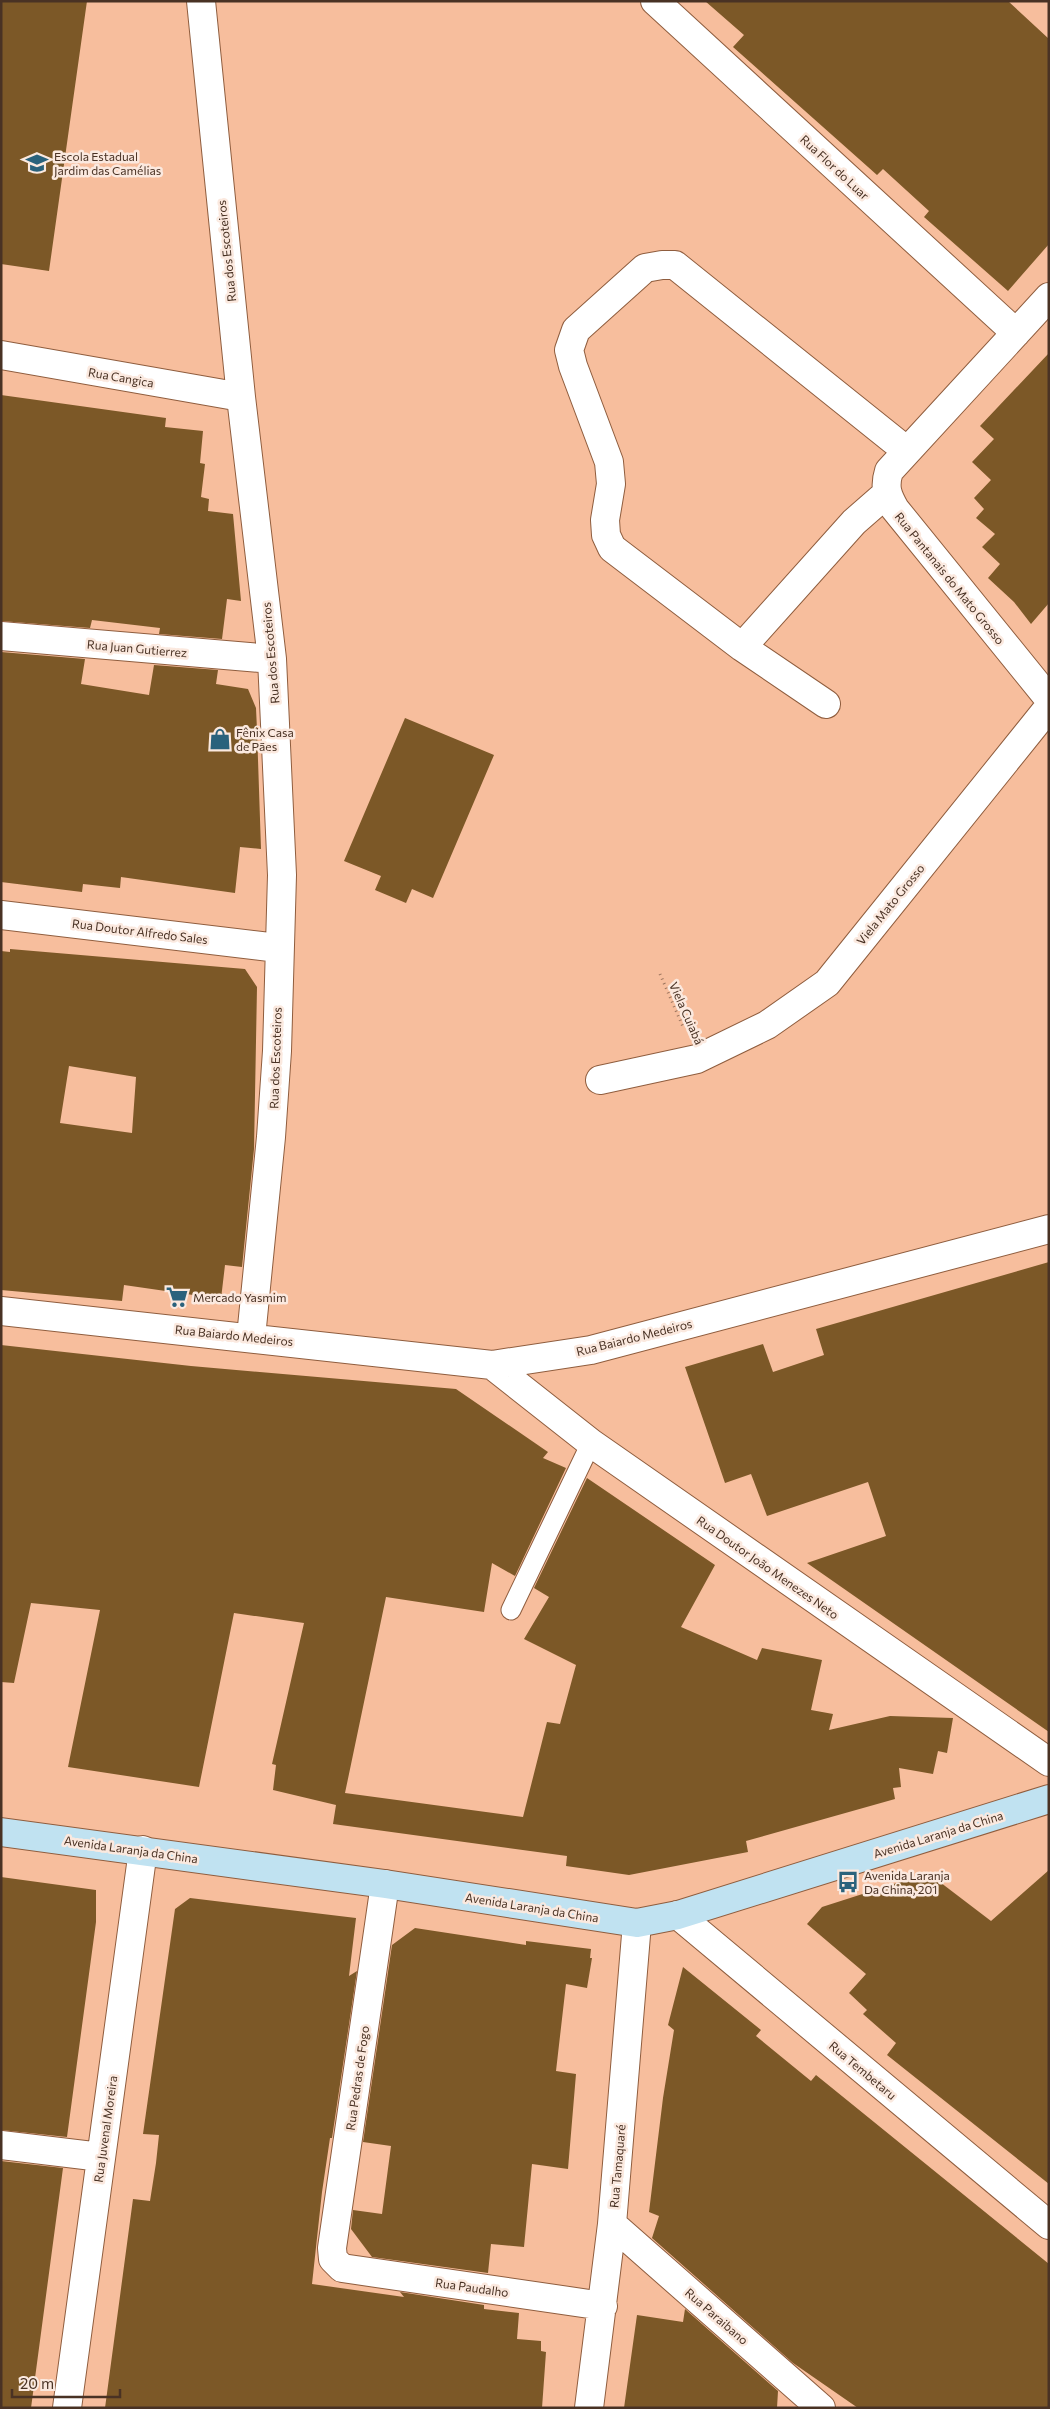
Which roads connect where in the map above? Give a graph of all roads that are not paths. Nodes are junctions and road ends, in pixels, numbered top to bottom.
1 (202, 1) edge
2 (655, 1) edge
3 (1049, 297) edge
4 (1016, 333) junction
5 (1, 355) edge
6 (241, 397) junction
7 (906, 451) junction
8 (886, 494) junction
9 (1, 636) edge
10 (742, 647) junction
11 (272, 659) junction
12 (1049, 699) edge
13 (826, 704) dead end
14 (1049, 707) edge
15 (1, 915) edge
16 (278, 948) junction
17 (600, 1080) dead end
18 (1049, 1229) edge
19 (1, 1311) edge
20 (251, 1337) junction
21 (492, 1364) junction
22 (591, 1443) junction
23 (511, 1610) dead end
24 (1049, 1762) edge
25 (1049, 1799) edge
26 (1, 1832) edge
27 (143, 1850) junction
28 (385, 1884) junction
29 (678, 1915) junction
30 (637, 1923) junction
31 (1, 2144) edge
32 (101, 2157) junction
33 (612, 2224) junction
34 (1049, 2225) edge
35 (342, 2268) joint
36 (603, 2306) junction
37 (67, 2408) edge
38 (589, 2408) edge
39 (821, 2408) edge

1 - 6 street, Rua dos Escoteiros
2 - 4 street, Rua Flor do Luar
3 - 4 street
4 - 7 street
5 - 6 street, Rua Cangica
6 - 11 street, Rua dos Escoteiros
7 - 8 street
7 - 10 street
8 - 10 street
8 - 12 street, Rua Pantanais do Mato Grosso
9 - 11 street, Rua Juan Gutierrez
10 - 13 street
11 - 16 street, Rua dos Escoteiros
14 - 17 street, Viela Mato Grosso
15 - 16 street, Rua Doutor Alfredo Sales
16 - 20 street, Rua dos Escoteiros
18 - 21 street, Rua Baiardo Medeiros
19 - 20 street, Rua Baiardo Medeiros
20 - 21 street, Rua Baiardo Medeiros
21 - 22 street, Rua Doutor João Menezes Neto
22 - 23 lane
22 - 24 street, Rua Doutor João Menezes Neto
25 - 29 street, Avenida Laranja da China
26 - 27 street, Avenida Laranja da China
27 - 28 street, Avenida Laranja da China
27 - 32 street, Rua Juvenal Moreira
28 - 30 street, Avenida Laranja da China
28 - 35 street, Rua Pedras de Fogo
29 - 30 street, Avenida Laranja da China
29 - 34 street, Rua Tembetaru
30 - 33 street, Rua Tamaquaré
31 - 32 street
32 - 37 street, Rua Juvenal Moreira
33 - 36 street, Rua Tamaquaré
33 - 39 street, Rua Paraibano
35 - 36 street, Rua Paudalho
36 - 38 street, Rua Tamaquaré

